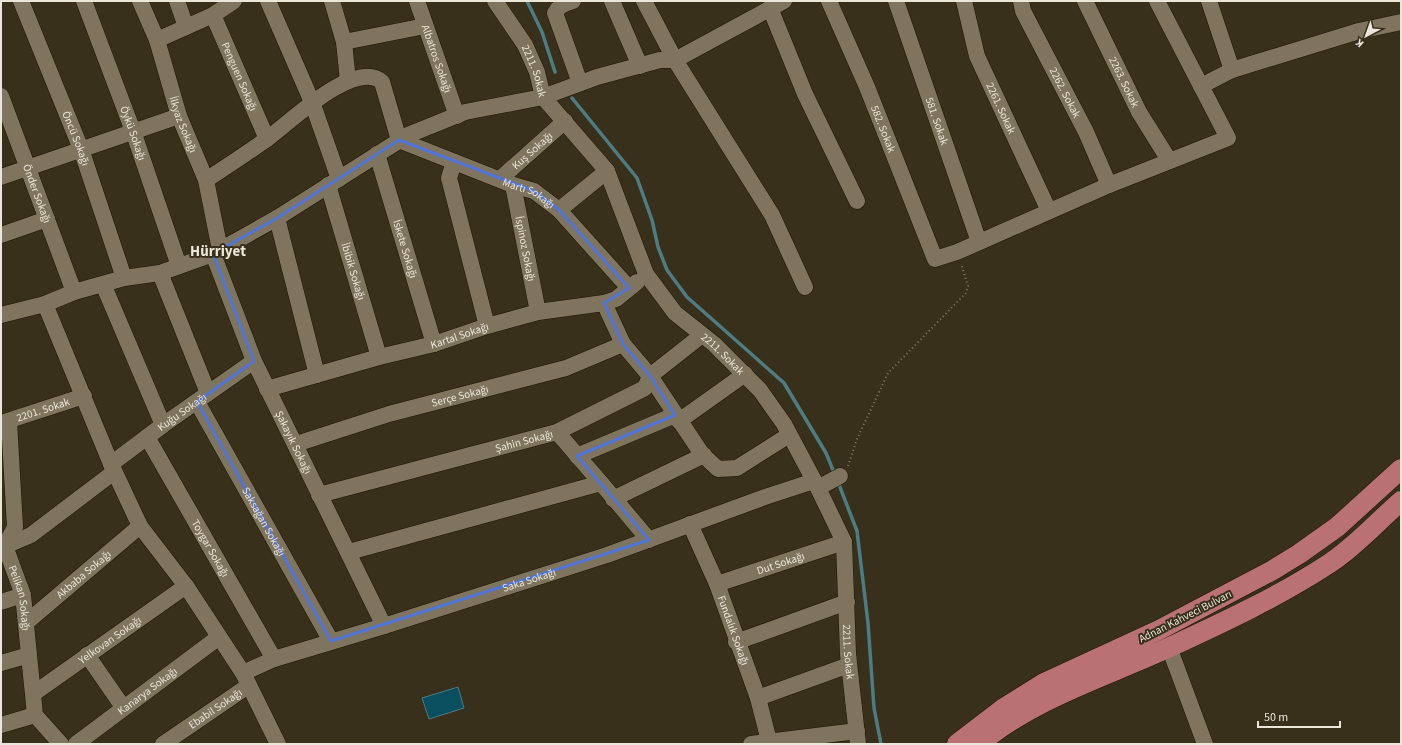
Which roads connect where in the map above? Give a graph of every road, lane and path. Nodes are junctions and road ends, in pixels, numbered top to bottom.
1 (21, 1) edge
2 (84, 1) edge
3 (140, 1) edge
4 (177, 1) edge
5 (234, 1) edge
6 (268, 1) edge
7 (332, 1) edge
8 (417, 1) edge
9 (495, 1) edge
10 (573, 1) edge
11 (612, 1) edge
12 (644, 1) edge
13 (829, 1) edge
14 (896, 1) edge
15 (964, 1) edge
16 (1022, 1) edge
17 (1085, 1) edge
18 (1157, 1) edge
19 (1209, 1) edge
20 (777, 3) edge
21 (213, 15) junction
22 (1401, 22) edge
23 (186, 26) junction
24 (425, 26) junction
25 (157, 40) junction
26 (344, 42) junction
27 (676, 60) junction
28 (640, 66) junction
29 (1232, 70) junction
30 (348, 81) junction
31 (580, 83) junction
32 (1201, 86) junction
33 (1, 96) edge
34 (543, 97) junction
35 (312, 102) junction
36 (179, 116) junction
37 (457, 116) junction
38 (565, 121) junction
39 (133, 131) junction
40 (267, 139) junction
41 (399, 140) junction
42 (81, 149) junction
43 (377, 154) junction
44 (1170, 160) junction
45 (454, 162) junction
46 (28, 167) junction
47 (607, 171) junction
48 (1, 177) edge
49 (206, 180) junction
50 (334, 182) junction
51 (506, 182) junction
52 (1109, 185) junction
53 (857, 201) dead end
54 (559, 210) junction
55 (1049, 211) junction
56 (277, 218) junction
57 (47, 219) junction
58 (1, 235) edge
59 (979, 242) junction
60 (217, 252) junction
61 (957, 252) junction
62 (179, 266) junction
63 (160, 273) junction
64 (646, 274) junction
65 (124, 278) junction
66 (103, 284) junction
67 (805, 287) dead end
68 (628, 288) junction
69 (74, 292) junction
70 (604, 303) junction
71 (45, 304) junction
72 (538, 312) junction
73 (1, 315) edge
74 (487, 326) junction
75 (702, 335) junction
76 (434, 344) junction
77 (623, 344) junction
78 (380, 357) junction
79 (254, 361) junction
80 (745, 374) junction
81 (317, 375) junction
82 (650, 376) junction
83 (267, 390) junction
84 (84, 396) junction
85 (203, 397) junction
86 (677, 418) junction
87 (5, 422) edge
88 (163, 425) junction
89 (557, 432) junction
90 (789, 435) junction
91 (146, 437) junction
92 (296, 444) junction
93 (704, 455) junction
94 (577, 456) junction
95 (112, 468) junction
96 (1401, 469) edge
97 (825, 482) junction
98 (601, 483) junction
99 (7, 495) edge
100 (319, 495) junction
101 (613, 498) junction
102 (1401, 501) edge
103 (690, 524) junction
104 (140, 526) junction
105 (649, 540) junction
106 (844, 542) junction
107 (3, 547) edge
108 (349, 552) junction
109 (717, 584) junction
110 (186, 586) junction
111 (24, 595) junction
112 (1, 602) edge
113 (847, 602) junction
114 (27, 622) junction
115 (384, 626) junction
116 (1159, 630) junction
117 (219, 637) junction
118 (331, 641) junction
119 (736, 642) junction
120 (1169, 647) junction
121 (29, 655) junction
122 (87, 656) junction
123 (274, 659) junction
124 (1, 663) edge
125 (849, 665) junction
126 (245, 680) junction
127 (33, 694) junction
128 (758, 698) junction
129 (123, 707) junction
130 (35, 715) junction
131 (1, 725) edge
132 (858, 737) edge
133 (770, 741) junction
134 (276, 743) edge
135 (61, 744) edge
136 (76, 744) edge
137 (163, 744) edge
138 (751, 744) edge
139 (957, 744) edge
140 (979, 744) edge
141 (1205, 744) edge

1 - 42 street, Öncü Sokağı
2 - 39 street, Öykü Sokağı
3 - 25 street, İlkyaz Sokağı
4 - 23 street
5 - 21 street
6 - 35 street, İbibik Sokağı
7 - 26 street
8 - 24 street, Albatros Sokağı
9 - 34 street, 2211. Sokak
10 - 31 street
11 - 28 street
12 - 27 street
13 - 61 street, 582. Sokak
14 - 59 street, 581. Sokak
15 - 55 street, 2261. Sokak
16 - 52 street, 2262. Sokak
17 - 44 street, 2263. Sokak
18 - 32 street
19 - 29 street
20 - 27 street
20 - 53 street
21 - 23 street
21 - 40 street, Penguen Sokağı
22 - 29 street
23 - 25 street
24 - 26 street
24 - 37 street, Albatros Sokağı
25 - 36 street, İlkyaz Sokağı
26 - 30 street
27 - 28 street
27 - 67 street
28 - 31 street
29 - 32 street
30 - 35 street
30 - 41 street
31 - 34 street
32 - 44 street
33 - 46 street, Önder Sokağı
34 - 37 street
34 - 38 street, 2211. Sokak
35 - 40 street
35 - 50 street, İbibik Sokağı
36 - 39 street
36 - 49 street, İlkyaz Sokağı
37 - 41 street
38 - 47 street, 2211. Sokak
38 - 51 street, Kuş Sokağı
39 - 42 street
39 - 62 street, Öykü Sokağı
40 - 49 street
41 - 43 street
41 - 45 street, Martı Sokağı
42 - 46 street
42 - 65 street, Öncü Sokağı
43 - 50 street
43 - 76 street, İskete Sokağı
44 - 52 street
45 - 51 street, Martı Sokağı
45 - 74 street
46 - 48 street
46 - 57 street, Önder Sokağı
47 - 54 street
47 - 64 street, 2211. Sokak
49 - 60 street, İlkyaz Sokağı
50 - 56 street
50 - 78 street, İbibik Sokağı
51 - 54 street, Martı Sokağı
51 - 72 street, İspinoz Sokağı
52 - 55 street
54 - 68 street, Martı Sokağı
55 - 59 street
56 - 60 street
56 - 81 street
57 - 58 street
57 - 69 street, Önder Sokağı
59 - 61 street
60 - 62 street
60 - 79 street, Şakayık Sokağı
61 - 97 path
62 - 63 street
63 - 65 street
63 - 85 street, Saksağan Sokağı
64 - 68 street, Kartal Sokağı
64 - 75 street, 2211. Sokak
65 - 66 street
66 - 69 street
66 - 88 street
68 - 70 street, Kartal Sokağı
69 - 71 street
70 - 72 street, Kartal Sokağı
70 - 77 street
71 - 73 street
71 - 84 street
72 - 74 street, Kartal Sokağı
74 - 76 street, Kartal Sokağı
75 - 80 street, 2211. Sokak
75 - 82 street, Şahin Sokağı
76 - 78 street, Kartal Sokağı
77 - 82 street
77 - 92 street, Serçe Sokağı
78 - 81 street, Kartal Sokağı
79 - 83 street, Şakayık Sokağı
79 - 85 street, Kuğu Sokağı
80 - 86 street
80 - 90 street, 2211. Sokak
81 - 83 street, Kartal Sokağı
82 - 86 street
82 - 89 street, Şahin Sokağı
83 - 92 street, Şakayık Sokağı
84 - 87 street, 2201. Sokak
84 - 95 street
85 - 88 street, Kuğu Sokağı
85 - 118 street, Saksağan Sokağı
86 - 93 street
86 - 94 street
87 - 99 street
88 - 91 street, Kuğu Sokağı
89 - 94 street
89 - 100 street, Şahin Sokağı
90 - 93 street
90 - 97 street, 2211. Sokak
91 - 95 street, Kuğu Sokağı
91 - 123 street, Toygar Sokağı
92 - 100 street, Şakayık Sokağı
93 - 101 street
94 - 98 street
95 - 104 street
95 - 107 street, Kuğu Sokağı
96 - 116 main road, Adnan Kahveci Bulvarı
97 - 103 street, Saka Sokağı
97 - 106 street, 2211. Sokak
98 - 101 street
98 - 108 street
99 - 107 street
100 - 108 street, Şakayık Sokağı
101 - 105 street
102 - 120 main road, Adnan Kahveci Bulvarı
103 - 105 street, Saka Sokağı
103 - 109 street, Fundalık Sokağı
104 - 110 street
104 - 114 street, Akbaba Sokağı
105 - 115 street, Saka Sokağı
106 - 109 street, Dut Sokağı
106 - 113 street, 2211. Sokak
107 - 111 street, Pelikan Sokağı
108 - 115 street, Şakayık Sokağı
109 - 119 street, Fundalık Sokağı
110 - 117 street
110 - 122 street, Yelkovan Sokağı
111 - 112 street
111 - 114 street, Pelikan Sokağı
113 - 119 street
113 - 125 street, 2211. Sokak
114 - 121 street, Pelikan Sokağı
115 - 118 street, Saka Sokağı
116 - 120 main road
116 - 139 main road, Adnan Kahveci Bulvarı
117 - 126 street
117 - 129 street, Kanarya Sokağı
118 - 123 street, Saka Sokağı
119 - 128 street, Fundalık Sokağı
120 - 140 main road, Adnan Kahveci Bulvarı
120 - 141 street
121 - 124 street
121 - 127 street, Pelikan Sokağı
122 - 127 street, Yelkovan Sokağı
122 - 129 street
123 - 126 street, Saka Sokağı
125 - 128 street
125 - 132 street, 2211. Sokak
126 - 134 street
126 - 137 street, Ebabil Sokağı
127 - 130 street, Pelikan Sokağı
128 - 133 street, Fundalık Sokağı
129 - 136 street, Kanarya Sokağı
130 - 131 street
130 - 135 street
132 - 133 street
133 - 138 street

